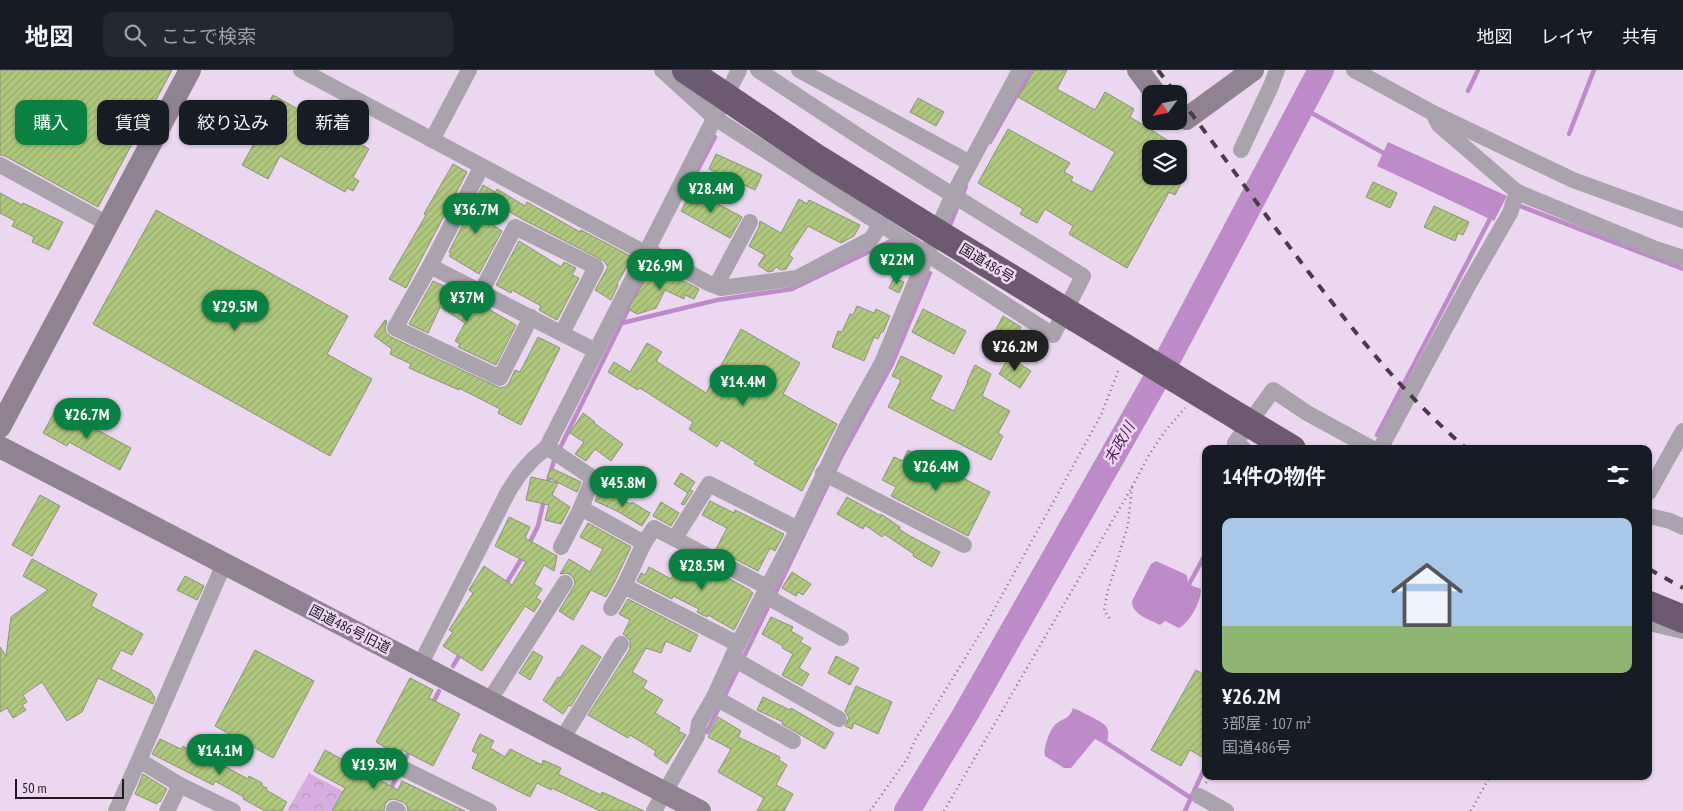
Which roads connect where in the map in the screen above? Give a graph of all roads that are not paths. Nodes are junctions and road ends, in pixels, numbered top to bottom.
1 (190, 70) edge
2 (301, 70) edge
3 (469, 70) edge
4 (662, 70) edge
5 (686, 70) edge
6 (739, 70) edge
7 (758, 70) edge
8 (798, 70) edge
9 (1020, 70) edge
10 (1138, 70) edge
11 (1252, 70) edge
12 (1277, 70) edge
13 (1358, 72) edge
14 (1149, 85) edge
15 (720, 107) junction
16 (1433, 113) junction
17 (1188, 118) edge
18 (432, 140) junction
19 (1241, 150) dead end
20 (970, 163) junction
21 (0, 165) edge
22 (482, 166) junction
23 (959, 198) junction
24 (1514, 201) junction
25 (1683, 220) edge
26 (750, 222) dead end
27 (108, 224) junction
28 (882, 224) junction
29 (650, 253) junction
30 (928, 255) junction
31 (1683, 258) edge
32 (430, 266) junction
33 (716, 286) junction
34 (482, 292) junction
35 (530, 317) junction
36 (562, 333) junction
37 (596, 350) junction
38 (0, 427) edge
39 (1683, 431) edge
40 (1238, 445) edge
41 (1285, 445) edge
42 (1366, 445) edge
43 (1382, 445) edge
44 (0, 447) edge
45 (554, 451) junction
46 (830, 476) junction
47 (1652, 487) edge
48 (581, 508) junction
49 (1652, 517) edge
50 (1683, 527) edge
51 (798, 529) junction
52 (675, 538) junction
53 (644, 543) junction
54 (964, 545) dead end
55 (561, 547) dead end
56 (224, 564) junction
57 (565, 583) dead end
58 (624, 586) junction
59 (769, 595) junction
60 (1652, 606) edge
61 (611, 608) dead end
62 (1683, 619) edge
63 (1652, 624) edge
64 (1683, 631) edge
65 (841, 638) dead end
66 (621, 644) dead end
67 (738, 657) junction
68 (420, 665) junction
69 (719, 700) junction
70 (489, 701) junction
71 (839, 719) dead end
72 (562, 739) junction
73 (793, 741) dead end
74 (139, 760) junction
75 (406, 770) dead end
76 (180, 784) junction
77 (1200, 796) dead end
78 (660, 802) edge
79 (116, 811) edge
80 (167, 811) edge
81 (232, 811) edge
82 (489, 811) edge
83 (700, 811) edge
84 (1226, 811) edge

1 - 27 street
2 - 18 street
3 - 18 street
4 - 15 street
5 - 15 highway, 国道486号
6 - 15 street
7 - 23 street
8 - 20 street
9 - 20 street
10 - 14 street
11 - 17 street
12 - 19 street
13 - 16 street
15 - 28 street
15 - 29 street
15 - 41 highway, 国道486号, bridge
16 - 24 street
16 - 25 street
18 - 22 street
20 - 23 street
21 - 27 street
22 - 29 street
22 - 32 street
23 - 30 street
23 - 30 street
24 - 31 street
24 - 43 street
26 - 33 street
27 - 38 street
28 - 30 street
28 - 33 street
29 - 33 street
29 - 37 street
30 - 46 street
32 - 34 street
32 - 35 street
34 - 35 street
34 - 36 street
35 - 36 street
36 - 37 street
37 - 45 street
39 - 47 street
40 - 42 street
44 - 56 street, 国道486号旧道
45 - 48 street
45 - 68 street
46 - 51 street
46 - 54 street
48 - 53 street
48 - 55 street
49 - 50 street
51 - 52 street
51 - 59 street
52 - 53 street
52 - 59 street
53 - 58 street
56 - 68 street, 国道486号旧道
56 - 74 street
57 - 70 street
58 - 61 street
58 - 67 street
59 - 65 street
59 - 67 street
60 - 62 highway
63 - 64 street
66 - 72 street
67 - 69 street
67 - 71 street
68 - 70 street, 国道486号旧道
69 - 73 street
69 - 78 street
70 - 72 street, 国道486号旧道
72 - 78 street, 国道486号旧道
74 - 76 street
74 - 79 street
75 - 82 street
76 - 80 street
76 - 81 street
77 - 84 street
78 - 83 street, 国道486号旧道

